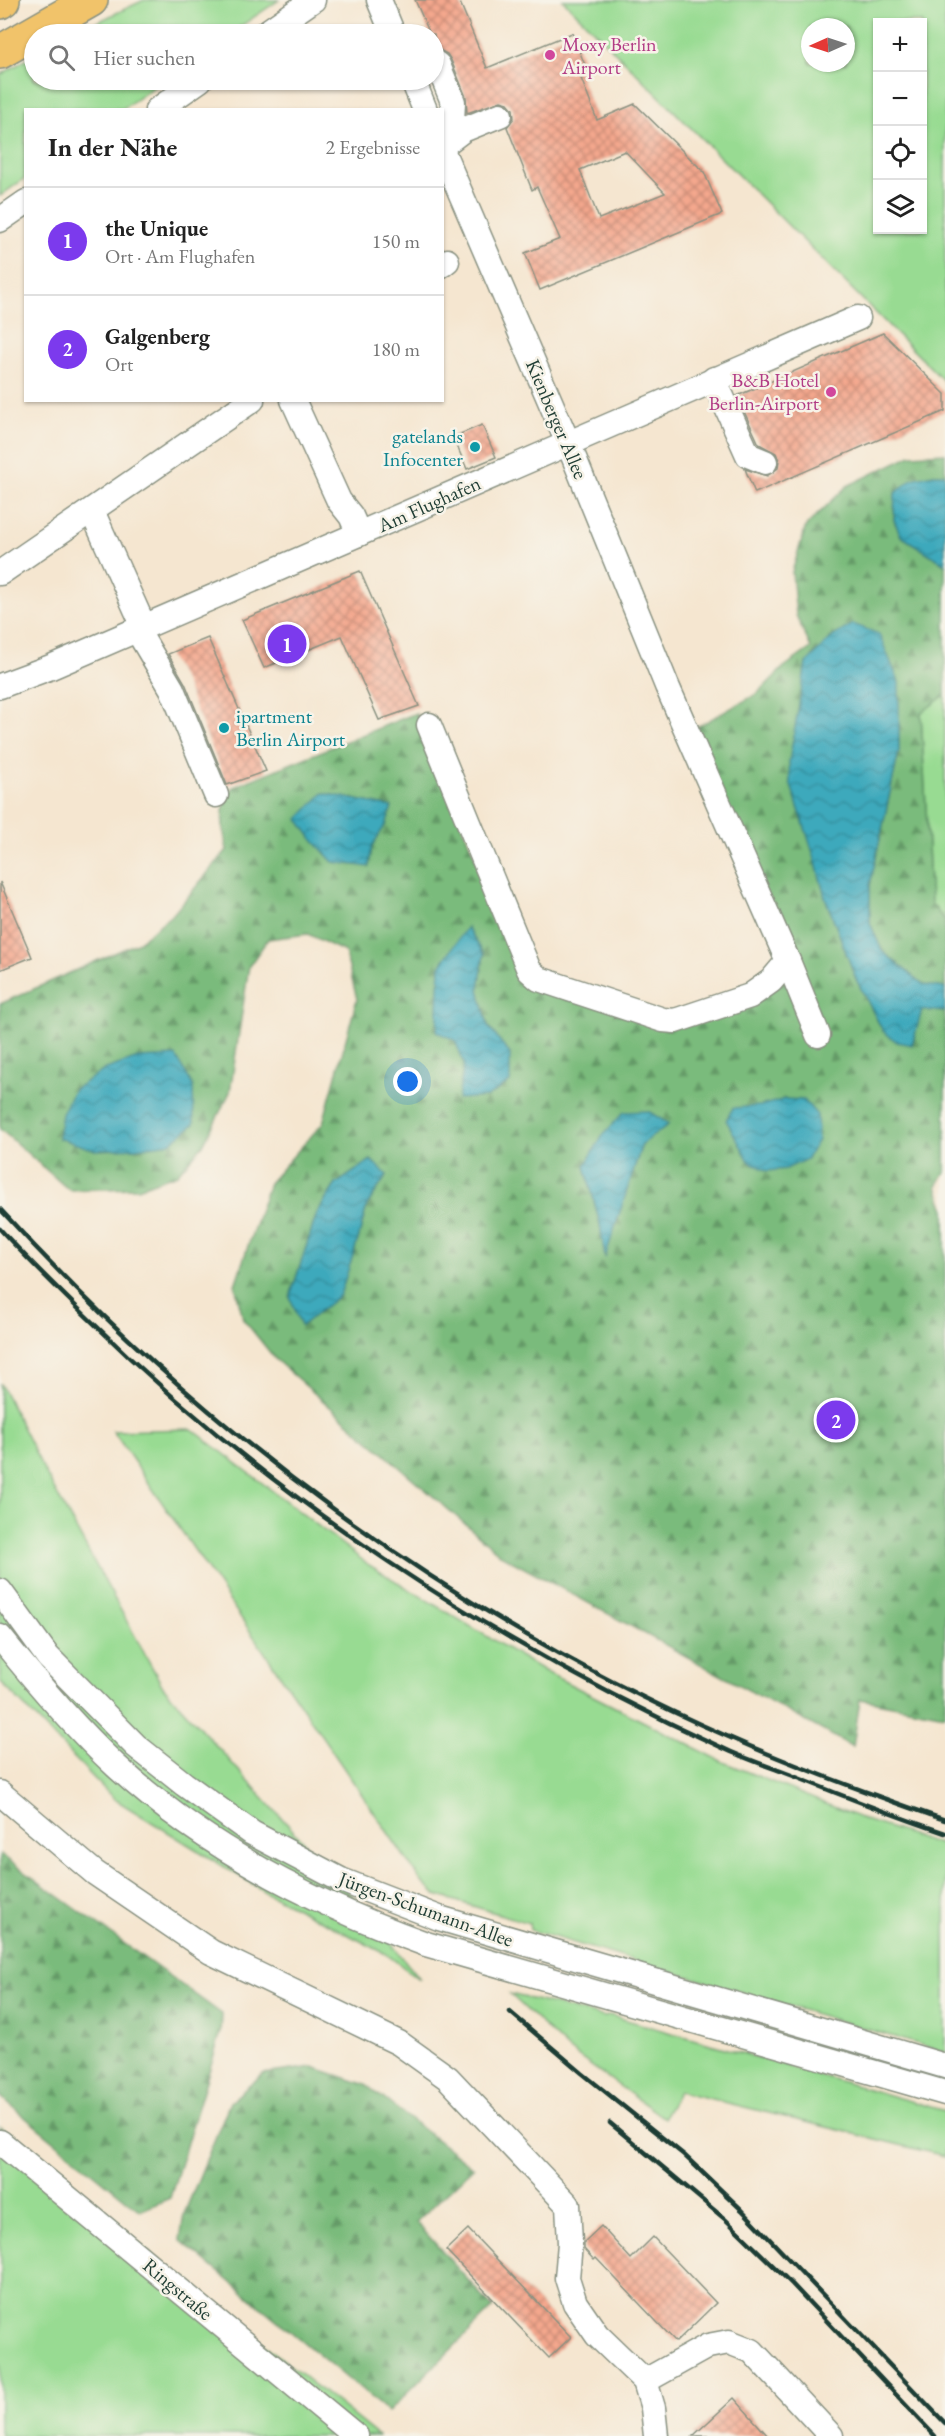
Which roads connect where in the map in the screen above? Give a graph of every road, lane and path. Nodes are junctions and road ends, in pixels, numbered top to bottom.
1 (91, 0) edge
2 (313, 0) edge
3 (379, 0) edge
4 (49, 24) edge
5 (278, 24) edge
6 (389, 24) edge
7 (24, 38) edge
8 (0, 52) edge
9 (444, 80) edge
10 (186, 90) edge
11 (417, 90) edge
12 (160, 108) edge
13 (424, 108) edge
14 (500, 115) dead end
15 (444, 129) edge
16 (444, 146) edge
17 (444, 153) edge
18 (24, 203) edge
19 (0, 220) edge
20 (858, 318) dead end
21 (714, 380) junction
22 (249, 402) edge
23 (294, 402) edge
24 (568, 443) junction
25 (765, 462) dead end
26 (92, 511) junction
27 (359, 534) junction
28 (0, 573) edge
29 (141, 628) junction
30 (0, 686) edge
31 (429, 725) dead end
32 (216, 795) dead end
33 (788, 961) junction
34 (818, 1035) dead end
35 (0, 1591) edge
36 (0, 1636) edge
37 (0, 1793) edge
38 (945, 2066) edge
39 (945, 2093) edge
40 (0, 2142) edge
41 (645, 2381) junction
42 (356, 2436) edge
43 (656, 2436) edge
44 (831, 2436) edge

1 - 4 highway
2 - 5 street
3 - 6 street
7 - 8 highway
9 - 15 street
10 - 12 street
11 - 13 street
14 - 16 street
17 - 24 street, Kienberger Allee
18 - 19 street
20 - 21 street, Am Flughafen
21 - 24 street, Am Flughafen
21 - 25 street
22 - 26 street
23 - 27 street
24 - 27 street, Am Flughafen
24 - 33 street, Kienberger Allee
26 - 28 street
26 - 29 street
27 - 29 street, Am Flughafen
29 - 30 street, Am Flughafen
29 - 32 street
31 - 33 street
33 - 34 street, Kienberger Allee
35 - 38 street, Jürgen-Schumann-Allee
36 - 39 street, Jürgen-Schumann-Allee
37 - 41 street
40 - 42 street, Ringstraße
41 - 43 street
41 - 44 street

